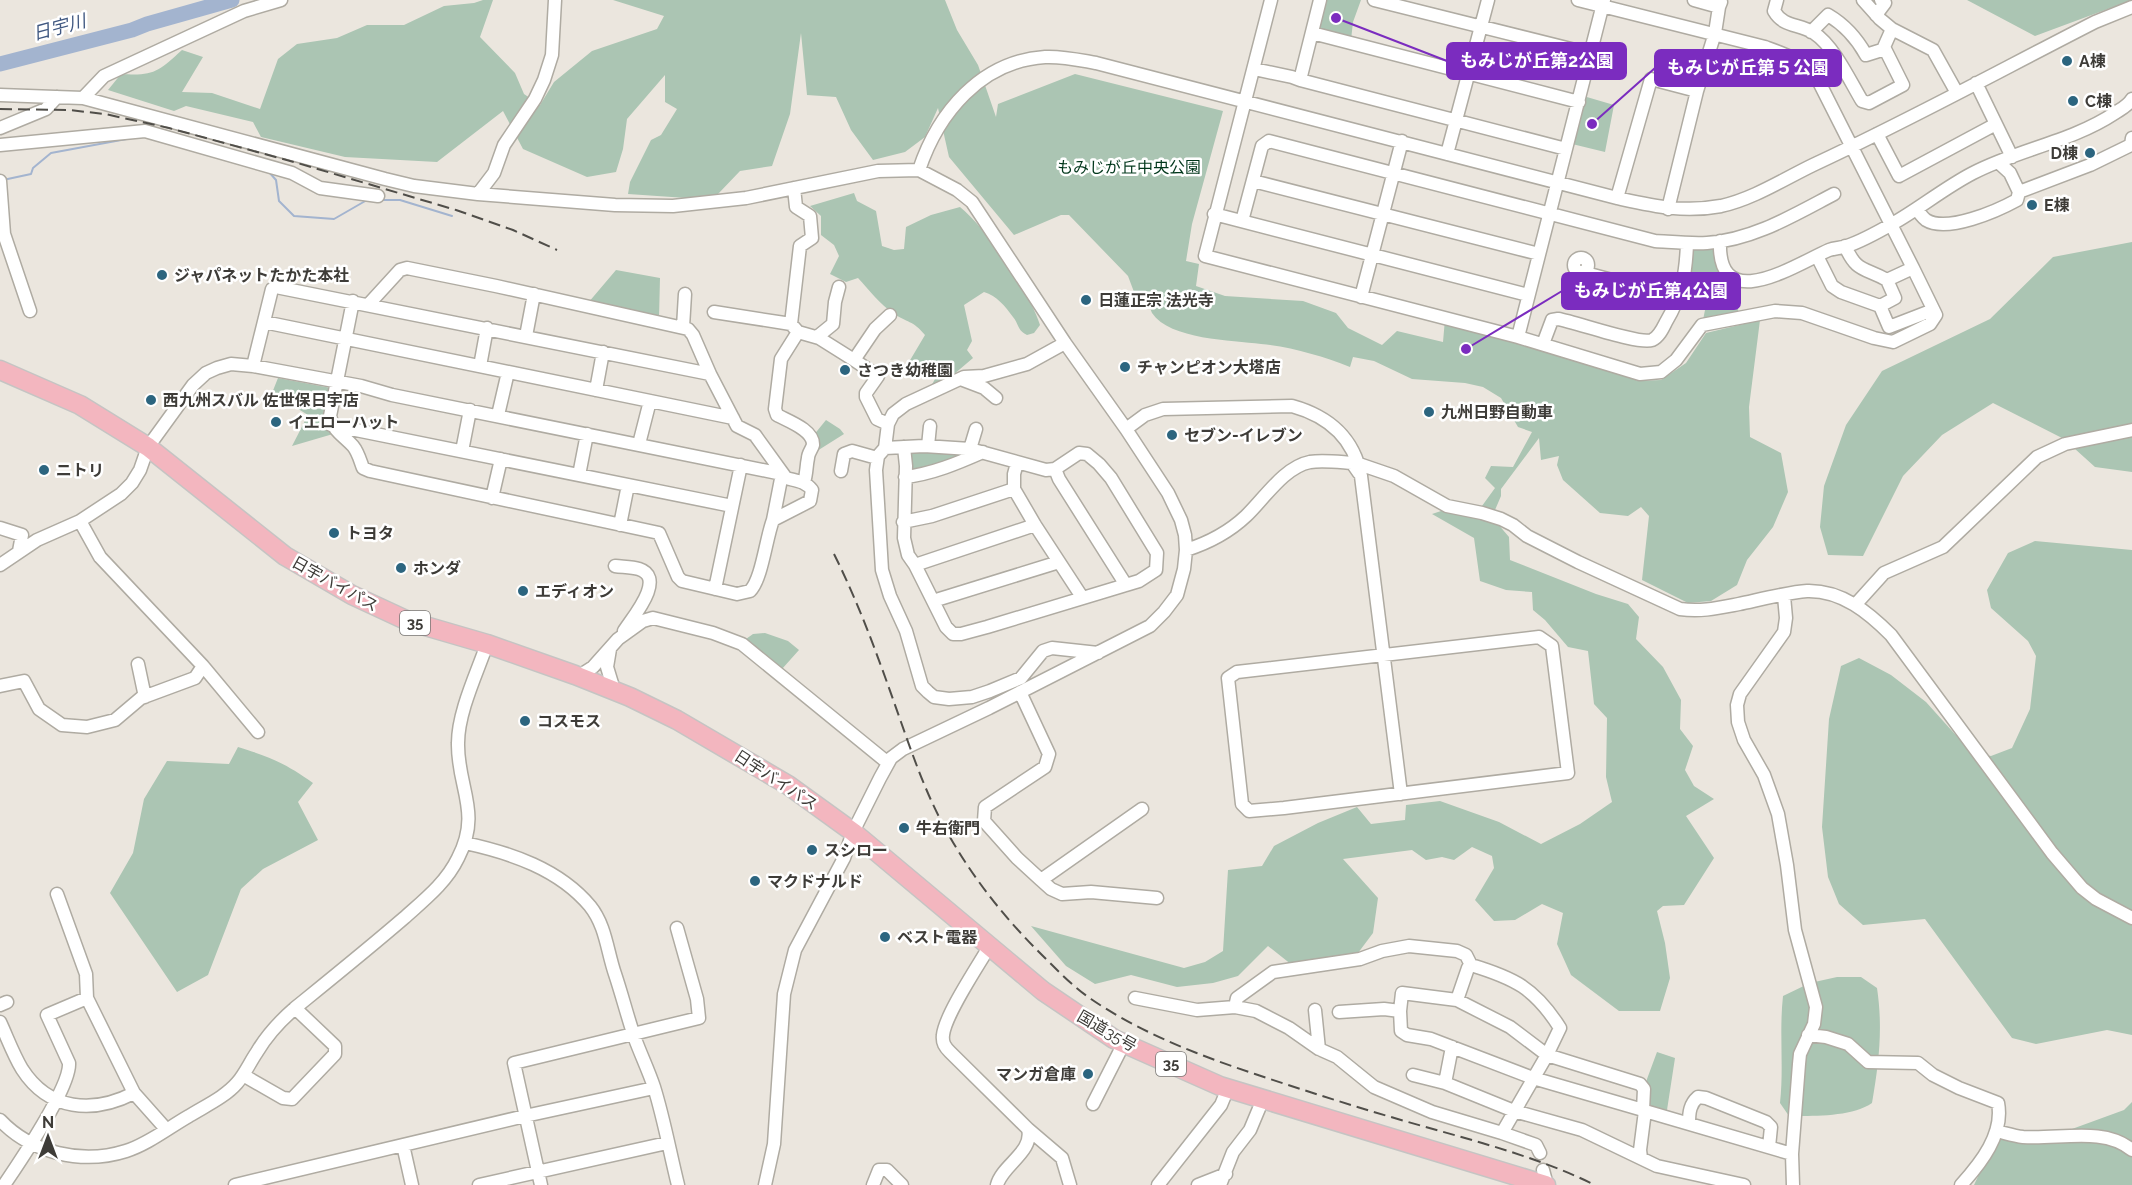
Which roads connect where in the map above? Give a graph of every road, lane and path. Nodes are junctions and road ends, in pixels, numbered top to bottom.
1 (281, 0) edge
2 (555, 0) edge
3 (1271, 0) edge
4 (1320, 0) edge
5 (1374, 0) edge
6 (1488, 0) edge
7 (1578, 0) edge
8 (1694, 0) edge
9 (1776, 0) edge
10 (1863, 0) edge
11 (1881, 0) edge
12 (1603, 3) edge
13 (1720, 4) edge
14 (2132, 7) edge
15 (1876, 15) junction
16 (1482, 27) junction
17 (1892, 28) junction
18 (1811, 32) junction
19 (1312, 33) junction
20 (1715, 33) junction
21 (1885, 49) junction
22 (1591, 54) junction
23 (1254, 69) junction
24 (1469, 73) junction
25 (1300, 80) junction
26 (1976, 83) junction
27 (1697, 91) junction
28 (1957, 93) junction
29 (0, 95) edge
30 (57, 97) junction
31 (83, 98) junction
32 (2132, 99) edge
33 (1244, 101) junction
34 (1578, 102) junction
35 (1456, 121) junction
36 (1996, 124) junction
37 (0, 128) edge
38 (1877, 134) junction
39 (2132, 138) edge
40 (1402, 141) junction
41 (0, 145) edge
42 (1851, 148) junction
43 (1566, 149) junction
44 (1447, 154) junction
45 (2012, 157) junction
46 (1998, 162) junction
47 (919, 170) junction
48 (1394, 172) junction
49 (0, 181) edge
50 (1253, 181) junction
51 (1558, 183) junction
52 (794, 188) junction
53 (2019, 192) junction
54 (1833, 194) dead end
55 (478, 195) junction
56 (378, 196) dead end
57 (1617, 198) junction
58 (1668, 208) junction
59 (1916, 209) junction
60 (1383, 213) junction
61 (1550, 213) junction
62 (1214, 214) junction
63 (1242, 220) junction
64 (1891, 225) junction
65 (1720, 241) junction
66 (1687, 243) junction
67 (1845, 246) junction
68 (1539, 254) junction
69 (1372, 256) junction
70 (1817, 256) junction
71 (1913, 268) junction
72 (1582, 272) dead end
73 (1887, 280) junction
74 (839, 287) dead end
75 (1680, 293) junction
76 (534, 294) junction
77 (685, 294) dead end
78 (1528, 295) junction
79 (1361, 297) junction
80 (353, 301) junction
81 (368, 305) junction
82 (1880, 306) junction
83 (1933, 310) junction
84 (30, 311) dead end
85 (714, 312) dead end
86 (890, 315) dead end
87 (264, 322) junction
88 (878, 326) junction
89 (683, 327) junction
90 (487, 328) junction
91 (795, 328) junction
92 (889, 334) dead end
93 (526, 336) junction
94 (1518, 337) junction
95 (817, 338) junction
96 (346, 339) junction
97 (1065, 343) junction
98 (1543, 344) junction
99 (603, 352) junction
100 (854, 360) junction
101 (253, 366) junction
102 (480, 366) junction
103 (0, 370) edge
104 (508, 372) junction
105 (710, 374) junction
106 (959, 380) junction
107 (336, 382) junction
108 (596, 390) junction
109 (996, 398) dead end
110 (650, 401) junction
111 (470, 410) junction
112 (498, 416) junction
113 (733, 418) junction
114 (888, 424) junction
115 (331, 425) junction
116 (930, 426) dead end
117 (976, 429) dead end
118 (1126, 429) junction
119 (2132, 430) edge
120 (587, 434) junction
121 (639, 444) junction
122 (928, 446) junction
123 (148, 447) junction
124 (904, 447) junction
125 (885, 448) junction
126 (970, 449) junction
127 (462, 451) junction
128 (983, 452) junction
129 (877, 458) junction
130 (501, 459) junction
131 (1017, 463) junction
132 (741, 465) junction
133 (1055, 469) junction
134 (1360, 470) junction
135 (841, 471) dead end
136 (782, 474) junction
137 (579, 475) junction
138 (905, 477) junction
139 (804, 482) junction
140 (628, 485) junction
141 (1014, 489) junction
142 (492, 498) junction
143 (732, 506) junction
144 (773, 520) junction
145 (80, 521) junction
146 (903, 522) junction
147 (620, 525) junction
148 (1035, 525) junction
149 (0, 528) edge
150 (1186, 550) junction
151 (19, 551) junction
152 (1059, 562) junction
153 (0, 564) edge
154 (915, 565) junction
155 (615, 566) dead end
156 (1126, 585) junction
157 (715, 589) junction
158 (1784, 596) junction
159 (1082, 597) junction
160 (933, 601) junction
161 (1856, 604) junction
162 (487, 644) junction
163 (614, 644) junction
164 (1100, 653) junction
165 (1384, 656) junction
166 (138, 664) dead end
167 (203, 666) junction
168 (579, 676) junction
169 (0, 686) edge
170 (614, 690) junction
171 (1020, 692) junction
172 (145, 697) junction
173 (258, 732) dead end
174 (888, 763) junction
175 (1401, 794) junction
176 (1142, 809) dead end
177 (853, 832) junction
178 (465, 843) junction
179 (1041, 880) junction
180 (57, 894) dead end
181 (1157, 898) dead end
182 (2132, 918) edge
183 (677, 928) dead end
184 (989, 946) junction
185 (1471, 965) junction
186 (87, 998) junction
187 (1135, 998) dead end
188 (1457, 1000) junction
189 (1235, 1007) junction
190 (295, 1008) junction
191 (1315, 1011) dead end
192 (1400, 1011) junction
193 (1338, 1012) dead end
194 (0, 1022) edge
195 (634, 1035) junction
196 (1808, 1035) junction
197 (1124, 1043) junction
198 (1452, 1047) junction
199 (1319, 1049) junction
200 (1547, 1055) junction
201 (243, 1075) junction
202 (1413, 1075) dead end
203 (1533, 1078) junction
204 (1445, 1083) junction
205 (654, 1088) junction
206 (1228, 1088) junction
207 (134, 1093) junction
208 (57, 1099) junction
209 (1263, 1099) junction
210 (1093, 1104) dead end
211 (1644, 1110) junction
212 (1514, 1111) junction
213 (525, 1116) junction
214 (0, 1120) edge
215 (1689, 1123) junction
216 (166, 1129) junction
217 (1028, 1129) junction
218 (1996, 1131) junction
219 (1502, 1132) junction
220 (667, 1143) junction
221 (31, 1145) junction
222 (403, 1145) junction
223 (1769, 1148) junction
224 (2132, 1150) edge
225 (1540, 1153) dead end
226 (1792, 1154) junction
227 (1641, 1158) junction
228 (538, 1171) junction
229 (279, 1180) edge
230 (1545, 1180) edge
231 (1225, 1181) edge
232 (2, 1184) edge
233 (235, 1185) edge
234 (412, 1185) edge
235 (479, 1185) edge
236 (541, 1185) edge
237 (678, 1185) edge
238 (765, 1185) edge
239 (873, 1185) edge
240 (902, 1185) edge
241 (997, 1185) edge
242 (1070, 1185) edge
243 (1157, 1185) edge
244 (1198, 1185) edge
245 (1744, 1185) edge
246 (1793, 1185) edge
247 (1961, 1185) edge

1 - 31 street
2 - 55 street
3 - 23 street
4 - 19 street
5 - 16 street
6 - 16 street
7 - 12 street
8 - 13 street
9 - 18 street
10 - 15 street
11 - 15 street
12 - 20 street
12 - 22 street
13 - 20 street
14 - 26 street
15 - 17 street
16 - 22 street
16 - 24 street
17 - 21 street
17 - 28 street
18 - 21 street
18 - 21 street
19 - 24 street
19 - 25 street
20 - 27 street
20 - 42 street
22 - 34 street
23 - 25 street
23 - 33 street
24 - 34 street
24 - 35 street
25 - 35 street
26 - 28 street
26 - 36 street
27 - 57 street
27 - 58 street
28 - 38 street
29 - 30 street
30 - 31 street
30 - 37 street
31 - 55 street
32 - 45 street
33 - 40 street
33 - 47 street
33 - 62 street
34 - 43 street
35 - 43 street
35 - 44 street
36 - 38 street
36 - 45 street
38 - 42 street
39 - 53 street
40 - 44 street
40 - 48 street
41 - 56 street
42 - 58 street
42 - 64 street
43 - 51 street
44 - 51 street
45 - 46 street
46 - 53 street
46 - 59 street
47 - 52 street
47 - 97 street
48 - 50 street
48 - 60 street
48 - 61 street
49 - 84 street
50 - 60 street
50 - 63 street
51 - 57 street
51 - 61 street
52 - 55 street
52 - 91 street
53 - 59 street
54 - 65 street
57 - 58 street
59 - 64 street
60 - 68 street
60 - 69 street
61 - 66 street
61 - 68 street
62 - 63 street
62 - 79 street
63 - 69 street
64 - 67 street
64 - 71 street
65 - 66 street
65 - 70 street
66 - 75 street
67 - 70 street
67 - 73 street
68 - 78 street
69 - 78 street
69 - 79 street
70 - 82 street
71 - 73 street
71 - 83 street
72 - 75 street
73 - 82 street
74 - 95 street
75 - 98 street
76 - 81 street
76 - 89 street
76 - 93 street
77 - 89 street
78 - 94 street
79 - 94 street
80 - 81 street
80 - 87 street
80 - 96 street
81 - 90 street
82 - 83 street
83 - 98 street
85 - 91 street
86 - 88 street
87 - 96 street
87 - 101 street
88 - 92 street
88 - 100 street
89 - 105 street
90 - 93 street
90 - 102 street
91 - 95 street
91 - 139 street
93 - 99 street
94 - 98 street
95 - 100 street
96 - 102 street
96 - 107 street
97 - 106 street
97 - 118 street
99 - 105 street
99 - 108 street
100 - 114 street
101 - 107 street
101 - 123 street
102 - 104 street
103 - 123 highway, 日宇バイパス / 35
104 - 108 street
104 - 112 street
105 - 113 street
106 - 109 street
106 - 114 street
107 - 111 street
107 - 115 street
108 - 110 street
110 - 113 street
110 - 121 street
111 - 112 street
111 - 127 street
112 - 120 street
113 - 136 street
114 - 125 street
115 - 127 street
115 - 142 street
116 - 122 street
117 - 126 street
118 - 134 street
118 - 150 street
119 - 161 street
120 - 121 street
120 - 137 street
121 - 132 street
122 - 124 street
122 - 126 street
123 - 145 street
123 - 162 highway, 日宇バイパス / 35
124 - 125 street
124 - 138 street
125 - 129 street
126 - 128 street
127 - 130 street
128 - 131 street
128 - 138 street
129 - 135 street
129 - 164 street
130 - 137 street
130 - 142 street
131 - 133 street
131 - 141 street
132 - 136 street
132 - 143 street
133 - 156 street
133 - 156 street
134 - 150 street
134 - 158 street
134 - 165 street
136 - 139 street
136 - 144 street
137 - 140 street
138 - 146 street
139 - 144 street
140 - 143 street
140 - 147 street
141 - 146 street
141 - 148 street
142 - 147 street
143 - 157 street
144 - 157 street
145 - 151 street
145 - 167 street
146 - 154 street
147 - 157 street
148 - 152 street
148 - 154 street
149 - 151 street
150 - 164 street
151 - 153 street
152 - 159 street
152 - 160 street
154 - 160 street
155 - 163 street
156 - 159 street
158 - 161 street
158 - 196 street
159 - 160 street
161 - 182 street
162 - 168 highway, 日宇バイパス / 35
162 - 178 street
163 - 168 street
163 - 170 street
163 - 174 street
164 - 171 street
165 - 175 street
165 - 175 street
165 - 175 street
166 - 172 street
167 - 172 street
167 - 173 street
168 - 170 highway, 日宇バイパス / 35
169 - 172 street
170 - 177 highway, 日宇バイパス / 35
171 - 174 street
171 - 179 street
174 - 177 street
176 - 179 street
177 - 184 highway, 国道35号 / 35
177 - 238 street
178 - 190 street
178 - 195 street
179 - 181 street
180 - 186 street
183 - 195 street
184 - 197 highway, 国道35号 / 35
184 - 217 street
185 - 188 street
185 - 189 street
185 - 200 street
186 - 207 street
186 - 208 street
187 - 189 street
188 - 192 street
188 - 200 street
189 - 199 street
190 - 201 street
190 - 201 street
191 - 199 street
192 - 193 street
192 - 198 street
194 - 208 street
195 - 205 street
195 - 213 street
196 - 218 street
196 - 226 street
197 - 206 highway, 国道35号 / 35
197 - 210 street
198 - 203 street
198 - 204 street
199 - 219 street
200 - 203 street
200 - 211 street
201 - 216 street
202 - 204 street
203 - 211 street
203 - 212 street
204 - 212 street
205 - 213 street
205 - 220 street
206 - 209 highway, 国道35号 / 35
206 - 243 street
207 - 208 street
207 - 216 street
208 - 221 street
209 - 230 highway, 国道35号 / 35
209 - 231 street
211 - 215 street
211 - 227 street
212 - 219 street
212 - 227 street
213 - 222 street
213 - 228 street
214 - 221 street
215 - 223 street
215 - 223 street
216 - 221 street
217 - 241 street
217 - 242 street
218 - 224 street
218 - 247 street
219 - 225 street
220 - 228 street
220 - 237 street
221 - 232 street
222 - 229 street
222 - 234 street
223 - 226 street
226 - 246 street
227 - 245 street
228 - 235 street
228 - 236 street
229 - 233 street
231 - 244 street
239 - 240 street

